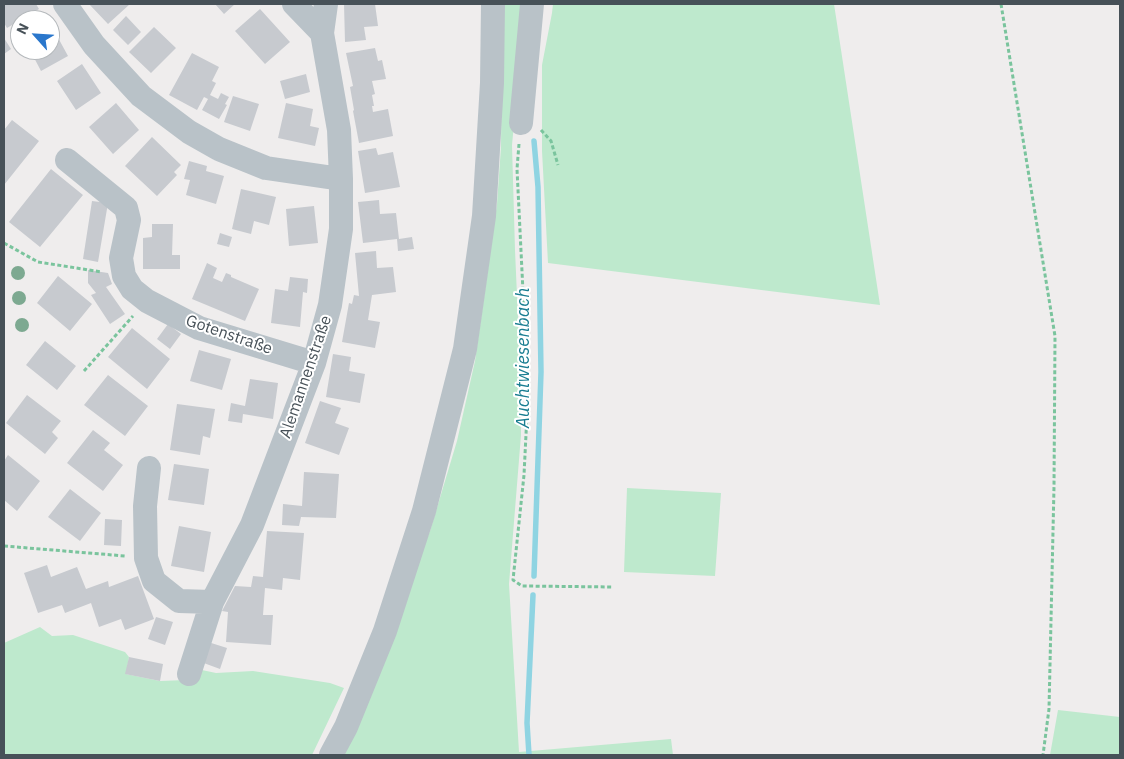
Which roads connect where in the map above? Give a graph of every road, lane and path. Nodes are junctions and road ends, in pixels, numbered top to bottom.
1 (65, 4) edge
2 (294, 4) edge
3 (326, 4) edge
4 (493, 4) edge
5 (532, 4) edge
6 (1001, 4) edge
7 (322, 33) junction
8 (521, 123) junction
9 (67, 160) dead end
10 (558, 165) dead end
11 (341, 179) junction
12 (4, 243) edge
13 (81, 268) dead end
14 (147, 301) junction
15 (314, 363) junction
16 (84, 371) dead end
17 (149, 468) dead end
18 (4, 546) edge
19 (103, 553) dead end
20 (613, 587) dead end
21 (212, 602) junction
22 (188, 674) dead end
23 (331, 755) edge
24 (1043, 755) edge

1 - 11 street
2 - 7 street
3 - 7 street, Alemannenstraße
4 - 23 street
5 - 8 street
6 - 24 path
7 - 11 street, Alemannenstraße
8 - 10 path
8 - 20 path
9 - 14 street, Gotenstraße
11 - 15 street, Alemannenstraße
12 - 13 path
14 - 15 street, Gotenstraße
14 - 16 path
15 - 21 street, Alemannenstraße
17 - 21 street
18 - 19 path
21 - 22 street, Alemannenstraße

